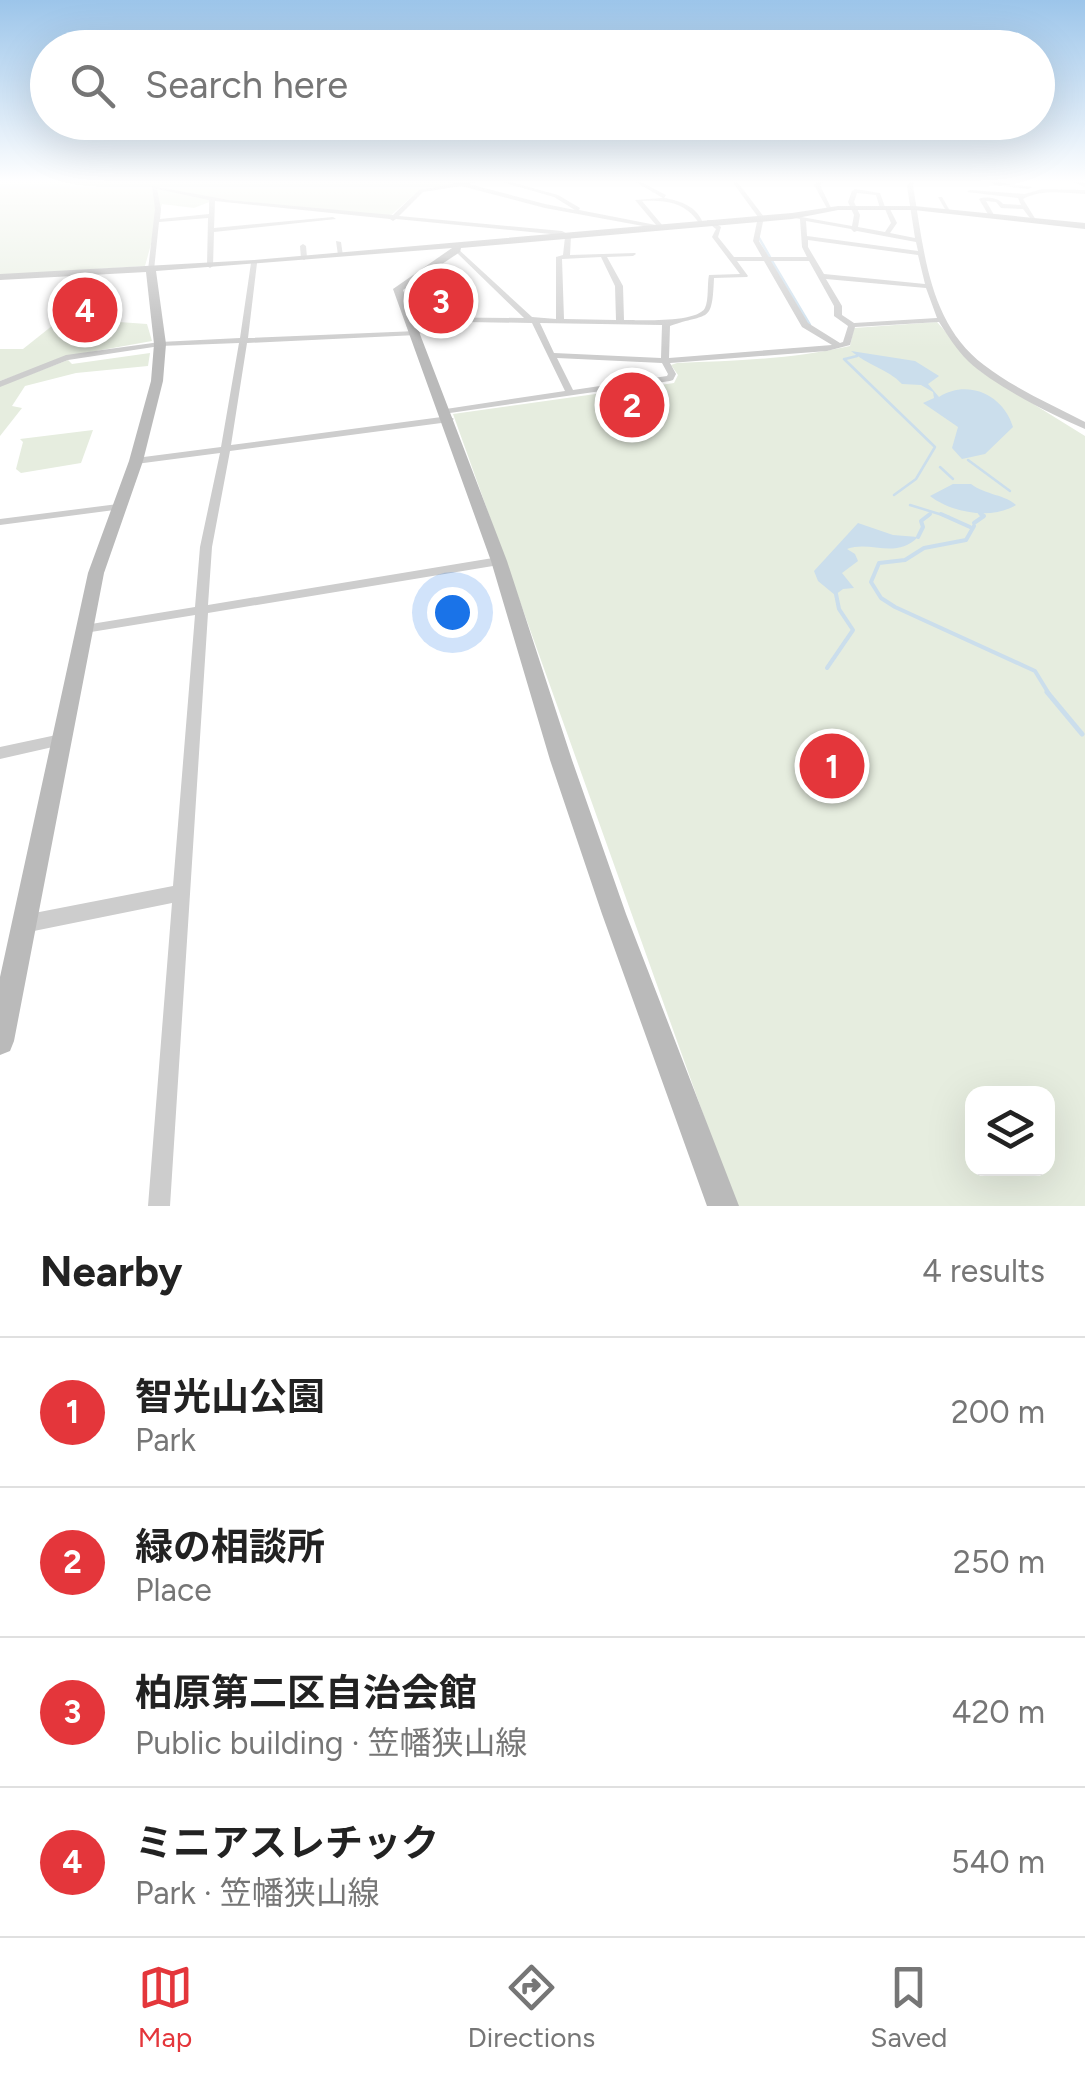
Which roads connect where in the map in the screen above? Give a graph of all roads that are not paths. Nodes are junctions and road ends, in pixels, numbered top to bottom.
1 (154, 236) edge
2 (211, 236) edge
3 (248, 236) edge
4 (548, 236) edge
5 (566, 236) edge
6 (715, 236) edge
7 (755, 236) edge
8 (888, 236) edge
9 (919, 236) edge
10 (805, 238) joint
11 (338, 242) dead end
12 (920, 242) junction
13 (248, 243) dead end
14 (303, 246) dead end
15 (456, 248) junction
16 (633, 254) dead end
17 (341, 255) junction
18 (566, 256) junction
19 (602, 256) junction
20 (873, 256) dead end
21 (304, 258) junction
22 (924, 258) junction
23 (733, 259) junction
24 (766, 259) junction
25 (812, 259) junction
26 (254, 263) junction
27 (210, 266) junction
28 (151, 270) junction
29 (822, 276) junction
30 (0, 277) edge
31 (928, 286) junction
32 (532, 319) junction
33 (560, 320) junction
34 (941, 320) junction
35 (620, 321) junction
36 (669, 323) junction
37 (852, 325) junction
38 (413, 326) junction
39 (246, 340) junction
40 (160, 344) junction
41 (842, 346) junction
42 (554, 355) junction
43 (666, 361) junction
44 (0, 384) edge
45 (570, 393) junction
46 (447, 415) junction
47 (1085, 426) edge
48 (228, 449) junction
49 (136, 461) junction
50 (118, 507) junction
51 (0, 522) edge
52 (499, 561) junction
53 (200, 612) junction
54 (85, 629) junction
55 (61, 740) junction
56 (0, 753) edge
57 (180, 893) junction
58 (24, 924) junction
59 (0, 1042) edge
60 (159, 1206) edge
61 (723, 1206) edge

1 - 28 street
2 - 27 street
3 - 13 street
4 - 15 street
5 - 18 street
6 - 23 street
7 - 24 street
8 - 12 street
9 - 12 street
10 - 22 street
10 - 25 street
11 - 17 street
12 - 22 street
14 - 21 street
15 - 17 street
15 - 32 street
15 - 38 street
16 - 19 street
17 - 21 street
18 - 19 street
18 - 33 street
19 - 35 street
20 - 22 street
21 - 26 street
22 - 31 street
23 - 24 street
23 - 36 street
24 - 25 street
24 - 41 street
25 - 29 street
26 - 27 street
26 - 39 street
27 - 28 street
28 - 30 street
28 - 40 street
29 - 31 street
29 - 37 street
31 - 34 street
32 - 33 street
32 - 38 street
32 - 42 street
33 - 35 street
34 - 37 street
34 - 47 street
35 - 36 street
36 - 43 street
37 - 41 street
38 - 39 street
38 - 46 street
39 - 40 street
39 - 48 street
40 - 44 street
40 - 49 street
41 - 43 street
42 - 43 street
42 - 45 street
43 - 45 street
45 - 46 street
46 - 48 street
46 - 52 street
48 - 49 street
48 - 53 street
49 - 50 street
50 - 51 street
50 - 54 street
52 - 53 street
52 - 61 street
53 - 54 street
53 - 57 street
54 - 55 street
55 - 56 street
55 - 58 street
57 - 58 street
57 - 60 street
58 - 59 street

